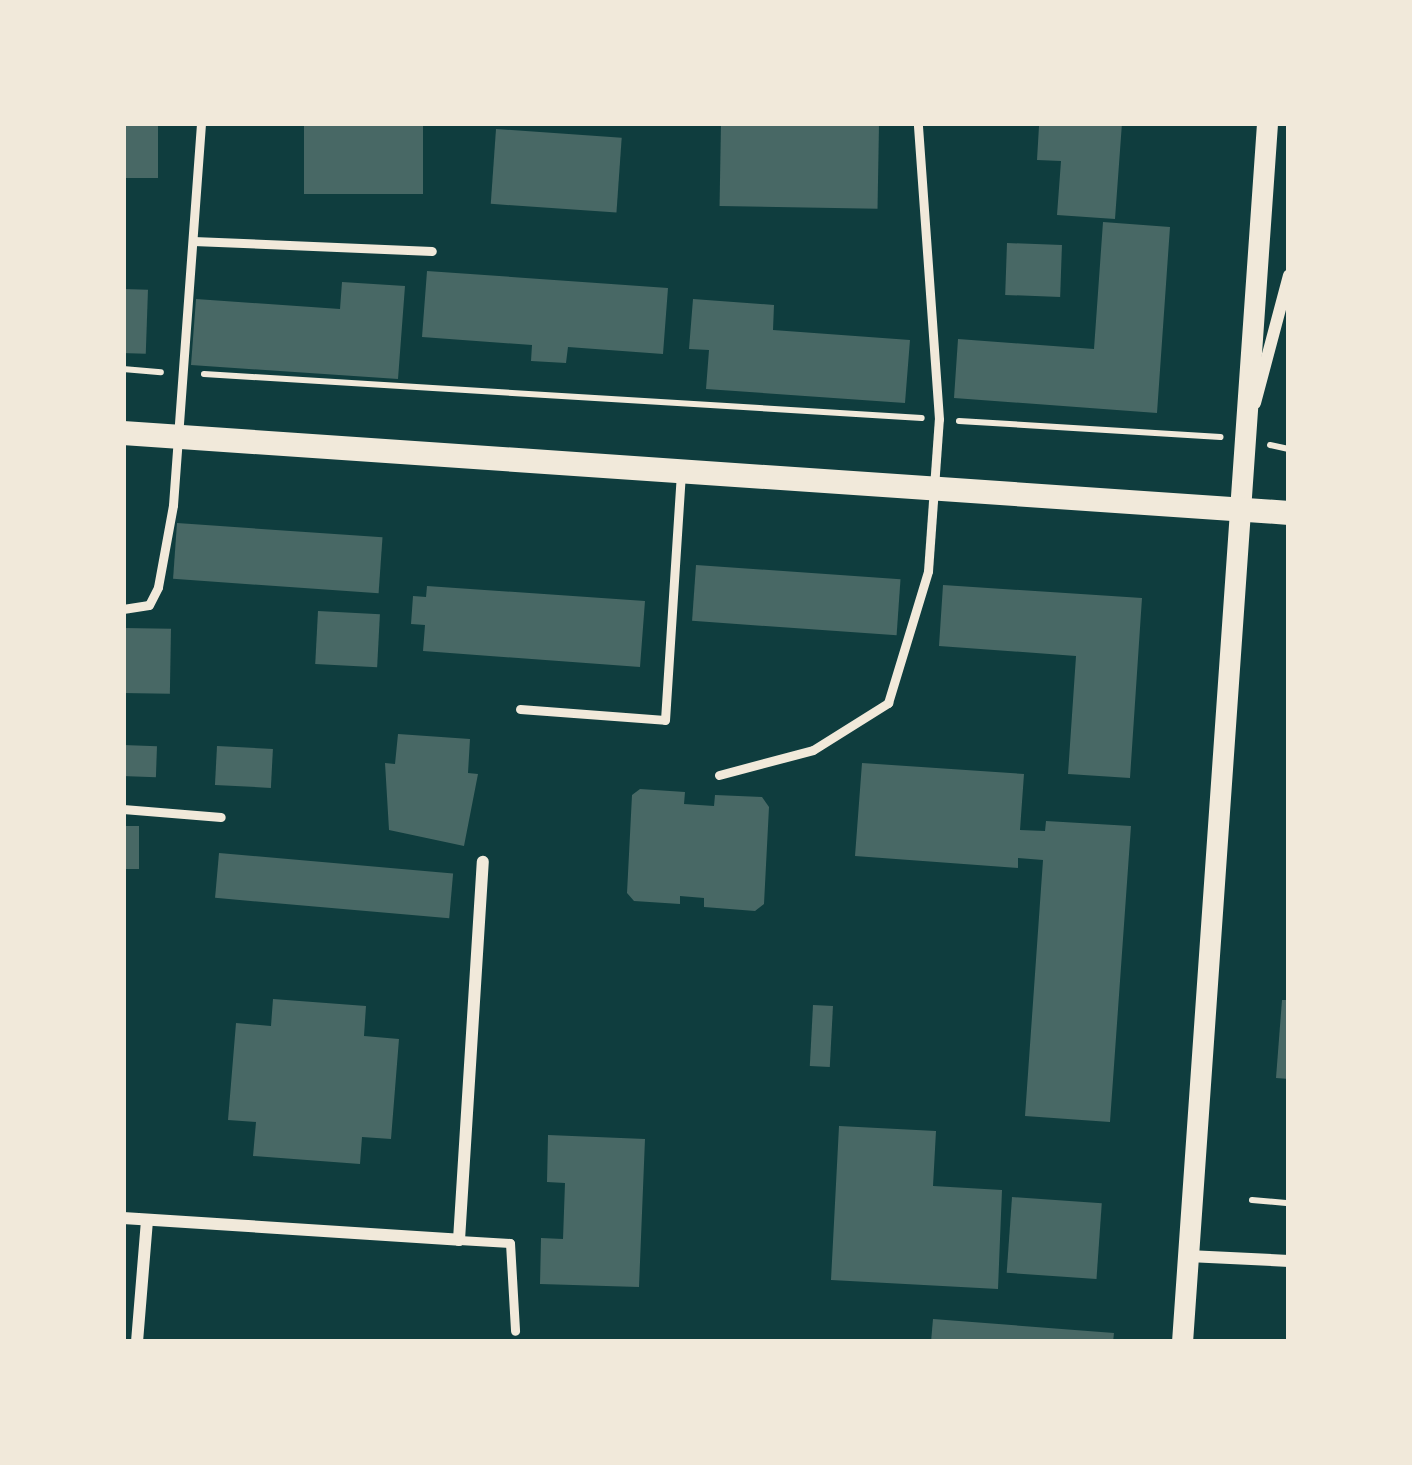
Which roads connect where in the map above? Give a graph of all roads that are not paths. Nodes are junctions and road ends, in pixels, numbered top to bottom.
1 (201, 123) edge
2 (918, 123) edge
3 (1267, 123) edge
4 (193, 241) junction
5 (432, 251) dead end
6 (1289, 275) edge
7 (123, 434) edge
8 (178, 437) junction
9 (1246, 440) junction
10 (681, 473) junction
11 (933, 490) junction
12 (1242, 510) junction
13 (1289, 513) edge
14 (123, 609) edge
15 (520, 709) dead end
16 (719, 775) dead end
17 (123, 809) edge
18 (221, 818) dead end
19 (483, 862) dead end
20 (123, 1218) edge
21 (147, 1221) junction
22 (459, 1240) junction
23 (1188, 1256) junction
24 (1289, 1261) edge
25 (514, 1330) dead end
26 (137, 1342) edge
27 (1182, 1342) edge

1 - 4 lane
2 - 11 lane
3 - 9 street
4 - 5 lane
4 - 8 lane
6 - 9 street
7 - 8 main road
8 - 10 main road
8 - 14 lane
9 - 12 street
10 - 11 main road
10 - 15 lane
11 - 12 main road
11 - 16 lane
12 - 13 main road
12 - 23 street
17 - 18 lane
19 - 22 street
20 - 21 street
21 - 22 street
21 - 26 street
22 - 25 lane
23 - 24 street
23 - 27 street

